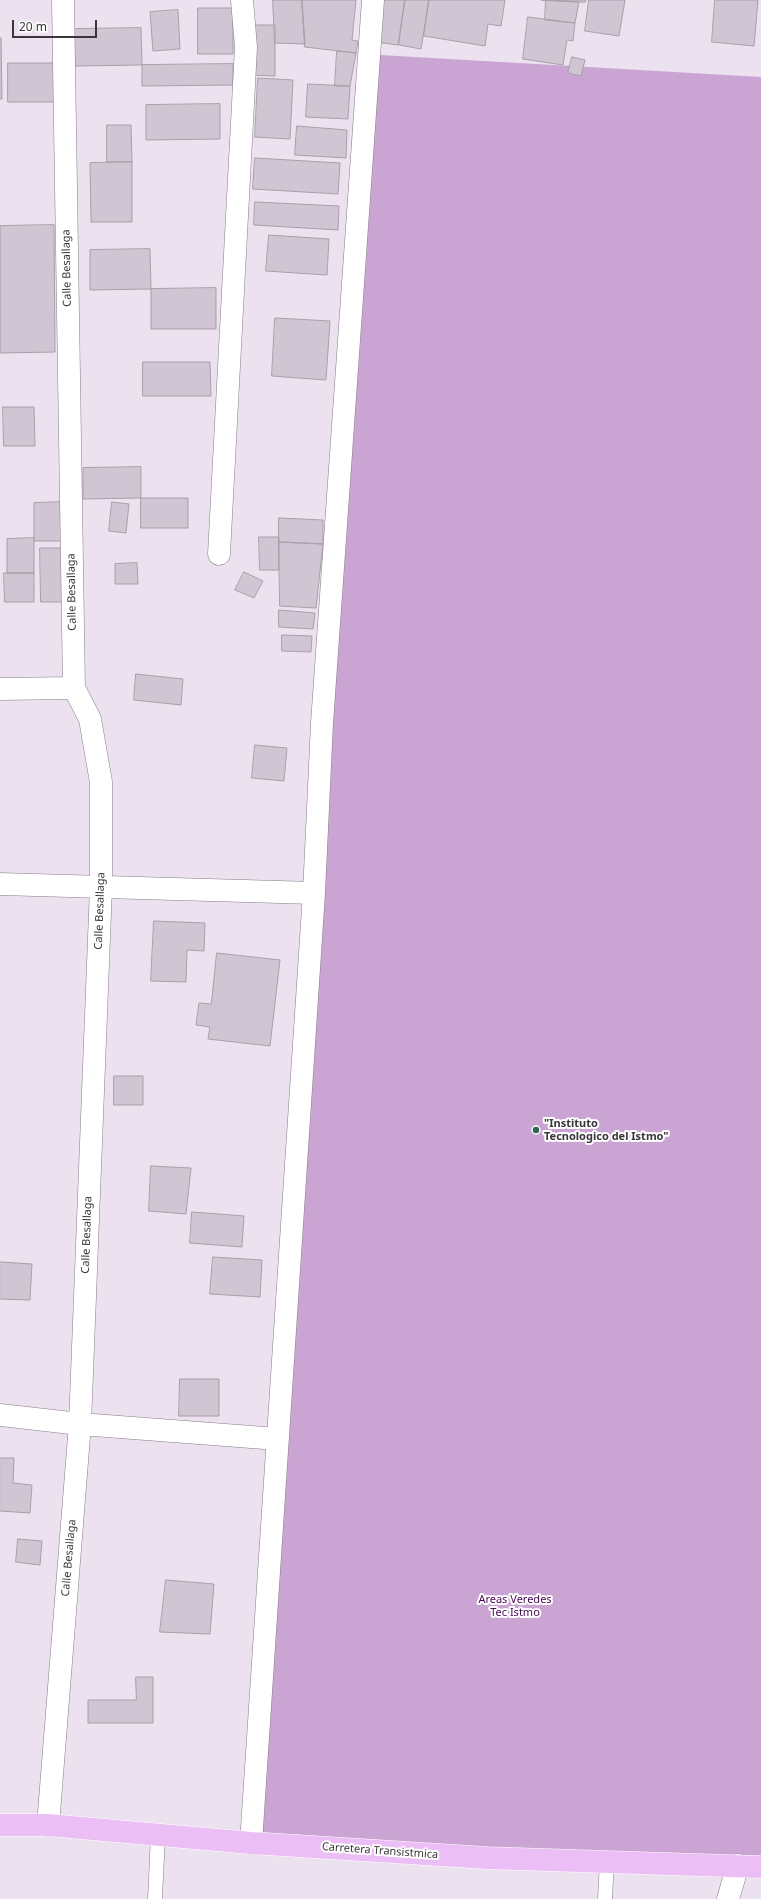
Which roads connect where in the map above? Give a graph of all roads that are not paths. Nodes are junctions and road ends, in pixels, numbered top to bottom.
1 (63, 0) edge
2 (242, 0) edge
3 (373, 0) edge
4 (219, 554) dead end
5 (74, 688) junction
6 (0, 689) edge
7 (0, 884) edge
8 (101, 887) junction
9 (314, 893) junction
10 (0, 1415) edge
11 (80, 1424) junction
12 (278, 1439) junction
13 (0, 1825) edge
14 (48, 1825) junction
15 (158, 1835) junction
16 (251, 1843) junction
17 (608, 1862) junction
18 (738, 1865) junction
19 (761, 1867) edge
20 (155, 1899) edge
21 (605, 1899) edge
22 (728, 1899) edge

1 - 5 street, Calle Besallaga
2 - 4 street
3 - 9 street
5 - 6 street
5 - 8 street, Calle Besallaga
7 - 8 street
8 - 9 street
8 - 11 street, Calle Besallaga
9 - 12 street
10 - 11 street
11 - 12 street
11 - 14 street, Calle Besallaga
12 - 16 street
13 - 14 main road, Carretera Transistmica
14 - 15 main road, Carretera Transistmica
15 - 16 main road, Carretera Transistmica
15 - 20 lane
16 - 17 main road, Carretera Transistmica
17 - 18 main road, Carretera Transistmica
17 - 21 lane
18 - 19 main road, Carretera Transistmica
18 - 22 street

